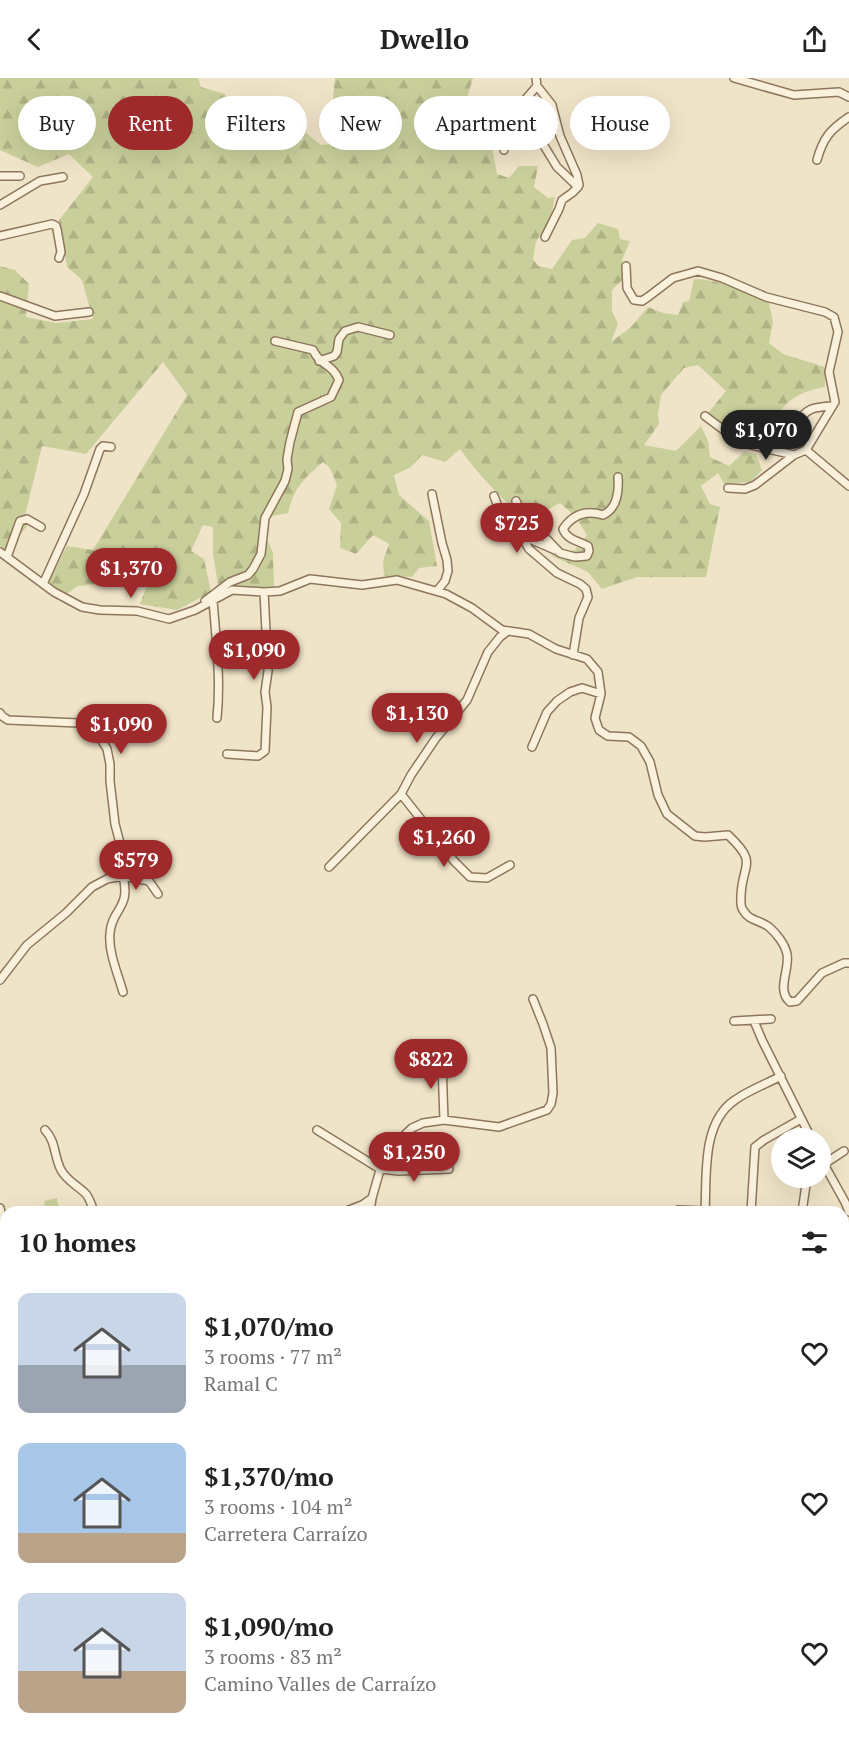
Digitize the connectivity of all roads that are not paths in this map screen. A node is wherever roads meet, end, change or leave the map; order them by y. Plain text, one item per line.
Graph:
1 (734, 78) edge
2 (745, 80) edge
3 (536, 82) edge
4 (526, 96) edge
5 (849, 97) edge
6 (849, 117) edge
7 (547, 150) edge
8 (817, 160) dead end
9 (0, 176) edge
10 (20, 176) dead end
11 (63, 177) dead end
12 (578, 187) junction
13 (0, 205) edge
14 (0, 236) edge
15 (545, 237) dead end
16 (59, 258) dead end
17 (626, 266) dead end
18 (0, 296) edge
19 (88, 312) dead end
20 (390, 335) dead end
21 (275, 341) dead end
22 (319, 361) junction
23 (832, 406) junction
24 (705, 416) dead end
25 (796, 425) dead end
26 (111, 447) dead end
27 (806, 450) junction
28 (794, 455) junction
29 (618, 477) dead end
30 (849, 486) edge
31 (728, 488) dead end
32 (432, 494) dead end
33 (494, 496) dead end
34 (516, 501) dead end
35 (41, 527) dead end
36 (526, 537) junction
37 (0, 552) edge
38 (560, 553) junction
39 (7, 557) junction
40 (43, 584) junction
41 (437, 591) junction
42 (264, 592) junction
43 (213, 600) junction
44 (182, 615) junction
45 (508, 631) junction
46 (573, 655) junction
47 (601, 694) junction
48 (0, 713) edge
49 (217, 718) dead end
50 (532, 747) dead end
51 (227, 754) dead end
52 (401, 794) junction
53 (510, 865) dead end
54 (329, 867) dead end
55 (123, 876) junction
56 (158, 894) dead end
57 (849, 963) edge
58 (0, 981) edge
59 (123, 992) dead end
60 (533, 999) dead end
61 (771, 1019) dead end
62 (734, 1021) dead end
63 (754, 1021) junction
64 (424, 1055) dead end
65 (781, 1076) junction
66 (801, 1119) junction
67 (444, 1120) junction
68 (806, 1128) edge
69 (45, 1130) dead end
70 (316, 1130) dead end
71 (844, 1151) dead end
72 (831, 1158) edge
73 (380, 1169) junction
74 (449, 1169) dead end
75 (831, 1178) edge
76 (806, 1188) edge
77 (372, 1198) junction
78 (92, 1206) edge
79 (359, 1206) edge
80 (371, 1206) edge
81 (705, 1206) edge
82 (751, 1206) edge
83 (803, 1206) edge
84 (847, 1206) edge

1 - 2 street
2 - 5 street
3 - 4 street
3 - 12 street
6 - 8 street
7 - 12 street
9 - 10 street
11 - 13 street
12 - 15 street
14 - 16 street
17 - 23 street
18 - 19 street
20 - 22 street
21 - 22 street
22 - 44 street
23 - 25 street
23 - 27 street
24 - 28 street
26 - 40 street
27 - 28 street
27 - 30 street
28 - 31 street
29 - 38 street
32 - 41 street
33 - 36 street
34 - 38 street
35 - 39 street
36 - 38 street
36 - 46 street
37 - 39 street
39 - 40 street
40 - 44 street
41 - 42 street
41 - 45 street
42 - 43 street
42 - 51 street
43 - 44 street
43 - 49 street
45 - 46 street
45 - 52 street
46 - 47 street
47 - 50 street
47 - 57 street
48 - 55 street
52 - 53 street
52 - 54 street
55 - 56 street
55 - 58 street
55 - 59 street
60 - 67 street
61 - 63 street
62 - 63 street
63 - 65 street
64 - 67 street
65 - 66 street
65 - 81 street
66 - 68 street
66 - 82 street
67 - 73 street
69 - 78 street
70 - 73 street
71 - 72 street
73 - 74 street
73 - 77 street
75 - 84 street
76 - 83 street
77 - 79 street
77 - 80 street

